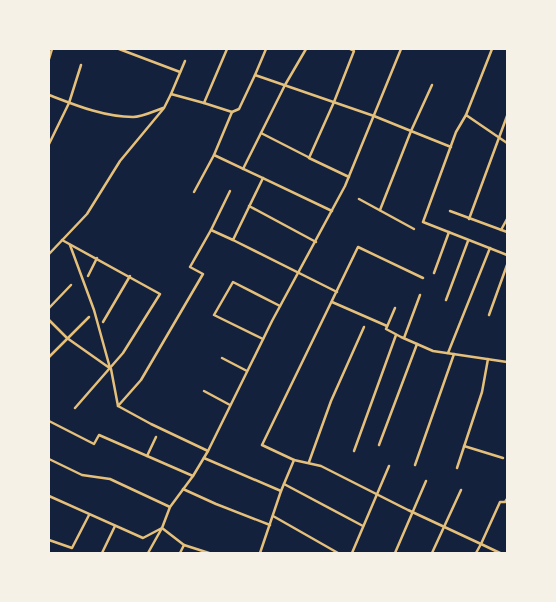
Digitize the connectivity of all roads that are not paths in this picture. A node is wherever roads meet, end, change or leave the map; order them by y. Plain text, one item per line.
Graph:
1 (52, 49) edge
2 (119, 49) edge
3 (226, 49) edge
4 (266, 49) edge
5 (306, 49) edge
6 (350, 49) edge
7 (401, 49) edge
8 (492, 49) edge
9 (354, 50) edge
10 (49, 59) edge
11 (185, 61) dead end
12 (81, 65) dead end
13 (180, 72) junction
14 (254, 75) junction
15 (285, 85) junction
16 (432, 85) dead end
17 (171, 94) junction
18 (49, 95) edge
19 (334, 102) junction
20 (69, 103) junction
21 (204, 103) junction
22 (164, 108) junction
23 (232, 112) junction
24 (466, 115) junction
25 (374, 116) junction
26 (507, 116) edge
27 (411, 131) junction
28 (261, 133) junction
29 (499, 137) junction
30 (507, 143) edge
31 (49, 144) edge
32 (451, 147) junction
33 (214, 155) junction
34 (309, 158) junction
35 (243, 169) junction
36 (349, 177) junction
37 (263, 178) junction
38 (230, 191) dead end
39 (194, 192) dead end
40 (359, 200) dead end
41 (249, 206) junction
42 (380, 210) junction
43 (332, 211) junction
44 (450, 211) dead end
45 (469, 219) junction
46 (507, 219) edge
47 (414, 229) dead end
48 (211, 230) junction
49 (501, 230) junction
50 (449, 232) junction
51 (507, 232) edge
52 (62, 240) junction
53 (233, 240) junction
54 (468, 240) junction
55 (316, 242) junction
56 (70, 244) junction
57 (490, 248) junction
58 (49, 254) edge
59 (507, 255) edge
60 (98, 258) junction
61 (507, 266) edge
62 (434, 273) dead end
63 (298, 274) junction
64 (88, 276) dead end
65 (130, 276) junction
66 (423, 278) dead end
67 (71, 285) dead end
68 (337, 292) junction
69 (420, 295) dead end
70 (446, 300) dead end
71 (332, 302) junction
72 (280, 306) junction
73 (49, 308) edge
74 (396, 308) dead end
75 (489, 315) dead end
76 (89, 317) dead end
77 (49, 320) edge
78 (103, 322) dead end
79 (387, 326) junction
80 (364, 327) dead end
81 (396, 335) junction
82 (67, 338) junction
83 (404, 338) junction
84 (263, 339) junction
85 (417, 344) junction
86 (448, 353) junction
87 (454, 354) junction
88 (49, 357) edge
89 (222, 358) dead end
90 (488, 359) junction
91 (507, 362) edge
92 (111, 369) junction
93 (247, 371) junction
94 (204, 391) dead end
95 (230, 405) junction
96 (118, 406) junction
97 (75, 408) dead end
98 (49, 421) edge
99 (156, 437) dead end
100 (379, 446) dead end
101 (464, 446) junction
102 (208, 451) junction
103 (354, 451) dead end
104 (147, 456) junction
105 (49, 458) edge
106 (204, 458) junction
107 (503, 458) dead end
108 (294, 460) junction
109 (309, 462) junction
110 (414, 465) dead end
111 (389, 466) dead end
112 (456, 468) dead end
113 (193, 476) junction
114 (426, 481) dead end
115 (284, 484) junction
116 (183, 489) junction
117 (461, 490) dead end
118 (281, 491) junction
119 (376, 494) junction
120 (49, 496) edge
121 (507, 499) edge
122 (170, 507) junction
123 (413, 513) junction
124 (89, 515) junction
125 (273, 516) junction
126 (270, 525) junction
127 (115, 526) junction
128 (363, 526) junction
129 (444, 527) junction
130 (162, 528) junction
131 (49, 540) edge
132 (481, 544) junction
133 (184, 545) junction
134 (72, 548) junction
135 (70, 553) edge
136 (102, 553) edge
137 (148, 553) edge
138 (180, 553) edge
139 (209, 553) edge
140 (260, 553) edge
141 (338, 553) edge
142 (352, 553) edge
143 (396, 553) edge
144 (432, 553) edge
145 (476, 553) edge
146 (500, 553) edge

1 - 10 street
2 - 13 street
3 - 21 street
4 - 14 street
5 - 15 street
6 - 9 street
7 - 25 street
8 - 24 street
9 - 19 street
11 - 13 street
12 - 20 street
13 - 17 street
14 - 15 street
14 - 23 street
15 - 19 street
15 - 28 street
16 - 27 street
17 - 21 street
17 - 22 street
18 - 20 street
19 - 25 street
19 - 34 street
20 - 22 street
20 - 31 street
21 - 23 street
22 - 52 street
23 - 33 street
24 - 29 street
24 - 32 street
25 - 27 street
25 - 36 street
26 - 29 street
27 - 32 street
27 - 42 street
28 - 34 street
28 - 35 street
29 - 30 street
29 - 45 street
32 - 50 street
33 - 35 street
33 - 39 street
34 - 36 street
35 - 37 street
36 - 43 street
37 - 41 street
37 - 43 street
38 - 48 street
40 - 42 street
41 - 53 street
41 - 55 street
42 - 47 street
43 - 55 street
44 - 45 street
45 - 49 street
46 - 49 street
48 - 53 street
48 - 96 street
49 - 51 street
50 - 54 street
50 - 62 street
52 - 56 street
52 - 58 street
53 - 63 street
54 - 57 street
54 - 70 street
55 - 63 street
56 - 60 street
56 - 92 street
57 - 59 street
57 - 86 street
60 - 64 street
60 - 65 street
61 - 75 street
63 - 68 street
63 - 72 street
65 - 78 street
65 - 92 street
66 - 68 street
67 - 73 street
68 - 71 street
69 - 83 street
71 - 79 street
71 - 108 street
72 - 84 street
72 - 84 street
74 - 79 street
76 - 82 street
77 - 82 street
79 - 81 street
80 - 109 street
81 - 83 street
81 - 103 street
82 - 88 street
82 - 92 street
83 - 85 street
84 - 93 street
85 - 86 street
85 - 100 street
86 - 87 street
87 - 90 street
87 - 110 street
89 - 93 street
90 - 91 street
90 - 101 street
92 - 96 street
92 - 97 street
93 - 95 street
94 - 95 street
95 - 102 street
96 - 102 street
98 - 104 street
99 - 104 street
101 - 107 street
101 - 112 street
102 - 106 street
104 - 113 street
105 - 122 street
106 - 113 street
106 - 118 street
108 - 109 street
108 - 115 street
109 - 119 street
111 - 119 street
113 - 116 street
114 - 123 street
115 - 118 street
115 - 128 street
116 - 122 street
116 - 126 street
117 - 129 street
118 - 125 street
119 - 123 street
119 - 128 street
120 - 124 street
121 - 132 street
122 - 130 street
123 - 129 street
123 - 143 street
124 - 127 street
124 - 134 street
125 - 126 street
125 - 141 street
126 - 140 street
127 - 130 street
127 - 136 street
128 - 142 street
129 - 132 street
129 - 144 street
130 - 133 street
130 - 137 street
131 - 134 street
132 - 145 street
132 - 146 street
133 - 138 street
133 - 139 street
134 - 135 street

